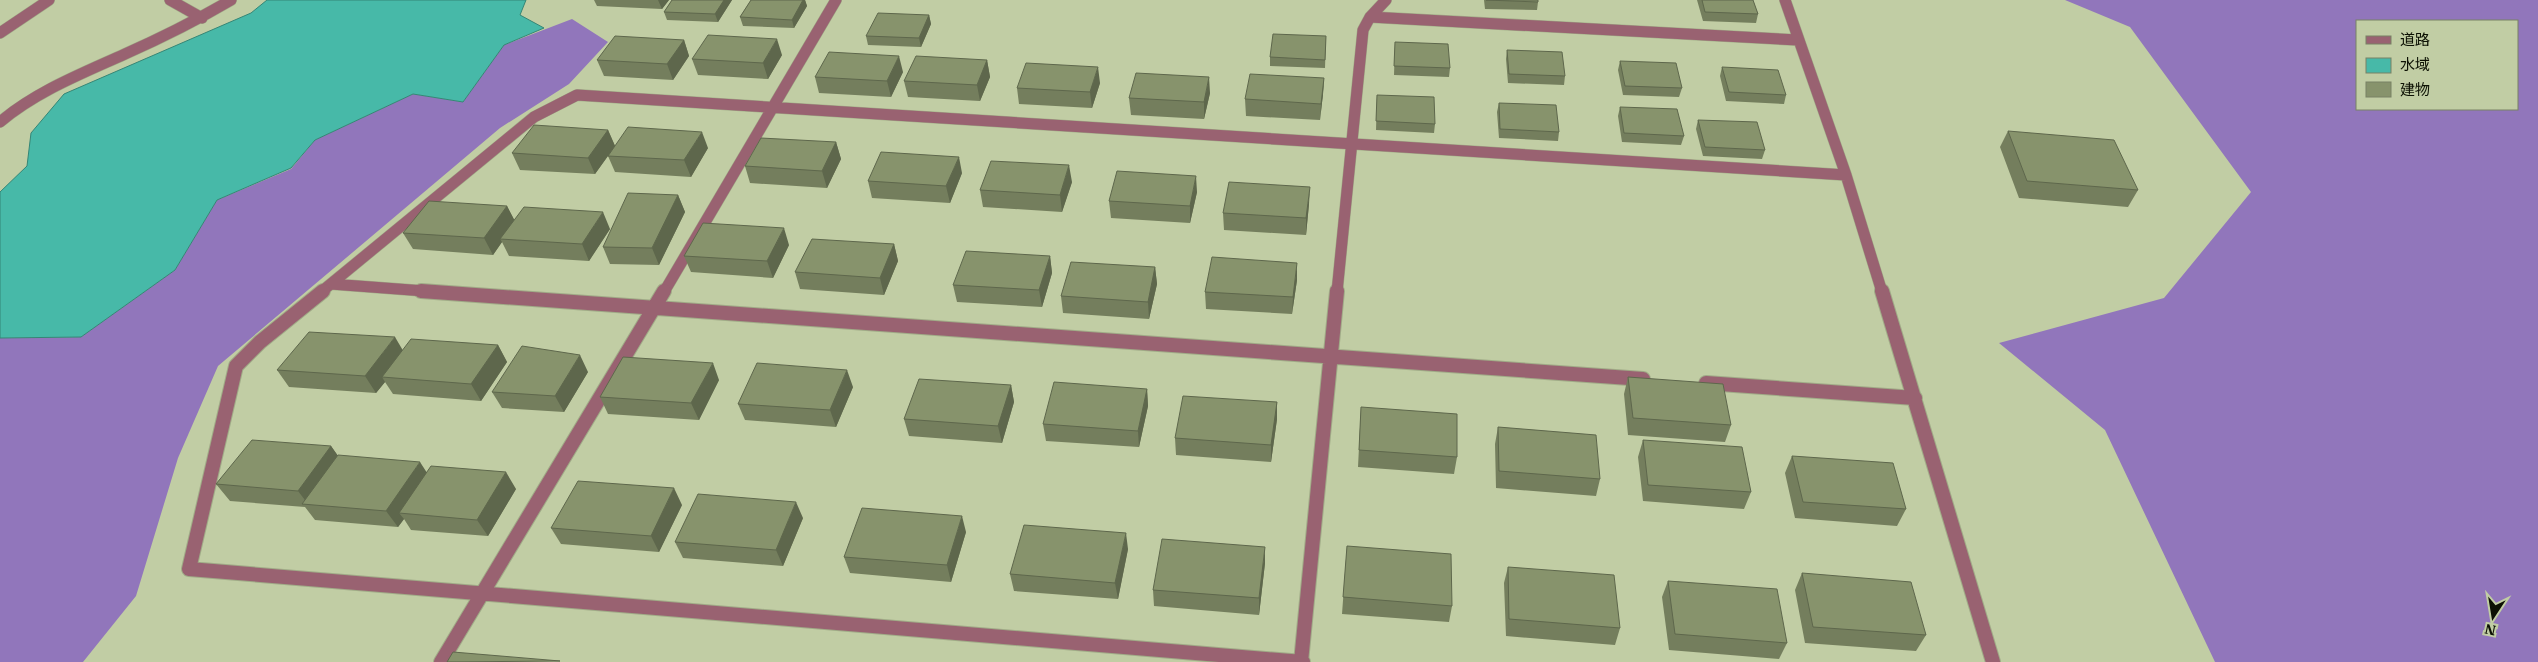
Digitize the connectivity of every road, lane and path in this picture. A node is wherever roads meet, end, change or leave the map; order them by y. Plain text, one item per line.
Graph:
1 (49, 0) edge
2 (170, 0) edge
3 (231, 0) edge
4 (836, 0) edge
5 (1386, 0) edge
6 (1785, 0) edge
7 (1370, 17) junction
8 (202, 18) junction
9 (0, 33) edge
10 (1798, 40) junction
11 (774, 108) junction
12 (0, 122) edge
13 (1352, 143) junction
14 (1846, 176) junction
15 (331, 284) junction
16 (653, 307) junction
17 (1331, 356) junction
18 (1658, 380) edge
19 (1697, 382) edge
20 (1915, 398) junction
21 (480, 594) junction
22 (441, 662) edge
23 (1302, 662) edge
24 (1993, 662) edge

1 - 9 street
2 - 8 street
3 - 8 street
4 - 11 street
5 - 7 street
6 - 10 street
7 - 10 street
7 - 13 street
8 - 12 street
10 - 14 street
11 - 13 street
11 - 15 street
11 - 16 street
13 - 14 street
13 - 17 street
14 - 20 street
15 - 16 street
15 - 21 street
16 - 17 street
16 - 21 street
17 - 18 street
17 - 23 street
19 - 20 street
20 - 24 street
21 - 22 street
21 - 23 street

